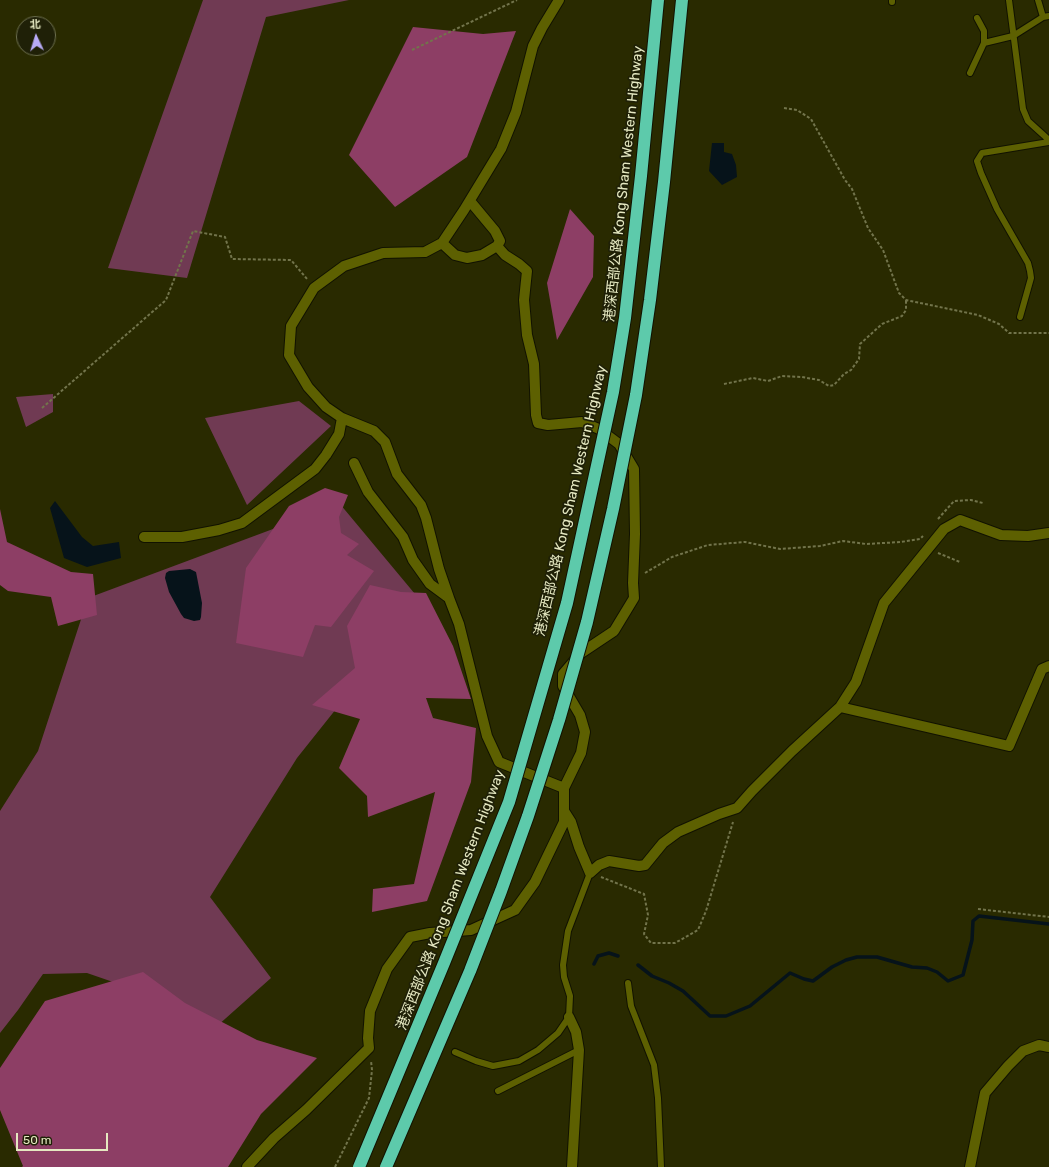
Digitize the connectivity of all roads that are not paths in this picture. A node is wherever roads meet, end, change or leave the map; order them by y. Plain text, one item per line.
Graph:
1 (559, 0) edge
2 (658, 0) edge
3 (682, 0) edge
4 (1009, 0) edge
5 (1038, 0) edge
6 (1046, 16) edge
7 (977, 18) dead end
8 (1013, 36) junction
9 (984, 43) junction
10 (970, 72) dead end
11 (1049, 141) edge
12 (470, 201) junction
13 (442, 243) junction
14 (497, 246) junction
15 (1020, 317) dead end
16 (342, 418) junction
17 (354, 463) dead end
18 (1049, 533) edge
19 (144, 537) dead end
20 (449, 598) junction
21 (1049, 666) edge
22 (840, 707) junction
23 (564, 788) junction
24 (564, 811) junction
25 (590, 873) junction
26 (628, 983) dead end
27 (569, 1017) junction
28 (1049, 1047) edge
29 (578, 1050) junction
30 (454, 1052) dead end
31 (498, 1091) dead end
32 (247, 1167) edge
33 (359, 1167) edge
34 (386, 1167) edge
35 (572, 1167) edge
36 (661, 1167) edge
37 (970, 1167) edge

1 - 12 street
2 - 33 highway, 港深西部公路 Kong Sham Western Highway, bridge
3 - 34 highway, bridge
4 - 8 lane
5 - 6 lane
6 - 8 lane
7 - 9 lane
8 - 9 lane
8 - 11 lane
9 - 10 lane
11 - 15 lane
12 - 13 street
12 - 14 street
13 - 14 street
13 - 16 street
14 - 23 street
16 - 19 street
16 - 20 street
17 - 20 street
18 - 22 street
20 - 23 street
21 - 22 street
22 - 25 street
23 - 24 street
24 - 25 street
24 - 32 street
25 - 27 lane
26 - 36 lane
27 - 29 street
27 - 30 lane
28 - 37 street
29 - 31 lane
29 - 35 street

